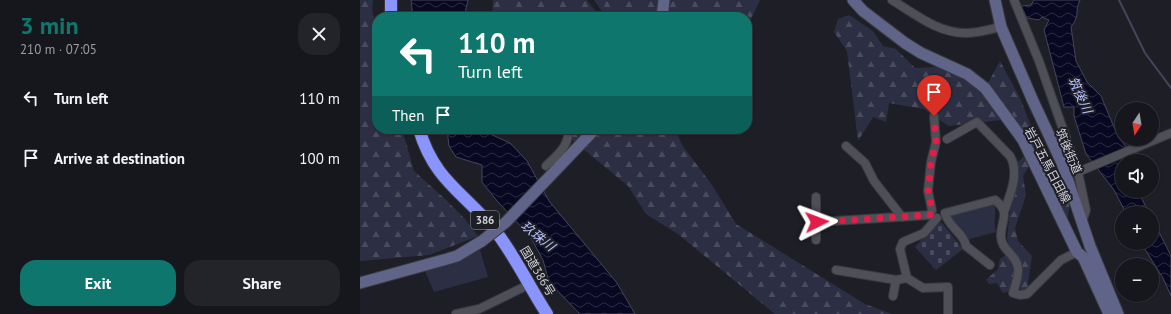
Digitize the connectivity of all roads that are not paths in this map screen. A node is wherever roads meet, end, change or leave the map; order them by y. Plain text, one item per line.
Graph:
1 (391, 0) edge
2 (664, 0) edge
3 (853, 0) edge
4 (892, 0) edge
5 (995, 0) edge
6 (1014, 0) edge
7 (391, 12) edge
8 (663, 12) edge
9 (1001, 27) junction
10 (934, 116) dead end
11 (421, 134) edge
12 (568, 134) edge
13 (589, 134) edge
14 (1168, 134) edge
15 (947, 139) dead end
16 (846, 146) dead end
17 (550, 169) junction
18 (1078, 172) junction
19 (816, 197) dead end
20 (1004, 212) junction
21 (933, 216) junction
22 (902, 217) junction
23 (946, 218) junction
24 (817, 222) junction
25 (1082, 223) junction
26 (816, 240) dead end
27 (1077, 252) junction
28 (990, 265) dead end
29 (836, 270) dead end
30 (907, 278) junction
31 (896, 280) junction
32 (360, 283) edge
33 (528, 285) junction
34 (893, 296) dead end
35 (456, 314) edge
36 (547, 314) edge
37 (948, 314) edge
38 (1109, 314) edge
39 (1118, 314) edge

1 - 7 highway
2 - 8 street
3 - 27 street, 岩戸五馬日田線
4 - 9 street
5 - 9 street, 筑後街道
6 - 18 street
9 - 25 street, 筑後街道
10 - 21 street
11 - 33 highway, 国道386号 / 386
12 - 17 street
13 - 17 street
14 - 18 street
15 - 20 street
16 - 22 street
17 - 32 street, bridge
18 - 25 street
19 - 24 street
20 - 23 street
20 - 27 street
21 - 22 street
21 - 23 street
21 - 30 street
22 - 24 street
23 - 28 street
24 - 26 street
25 - 39 street, 筑後街道
27 - 38 street, 岩戸五馬日田線
29 - 31 street
30 - 31 street
30 - 37 street
31 - 34 street
33 - 35 street
33 - 36 highway, 国道386号 / 386

